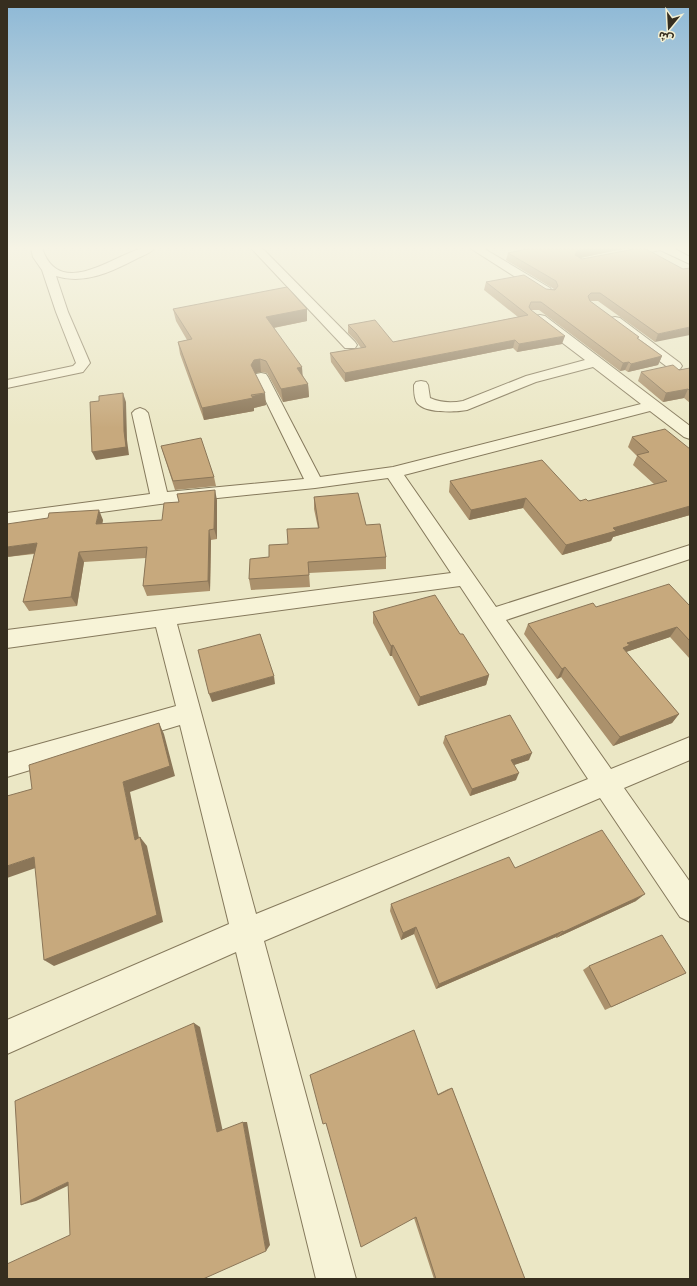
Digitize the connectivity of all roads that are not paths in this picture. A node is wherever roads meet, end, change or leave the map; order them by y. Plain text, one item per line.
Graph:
1 (61, 308) edge
2 (314, 308) edge
3 (534, 314) edge
4 (606, 314) edge
5 (350, 345) dead end
6 (595, 362) junction
7 (690, 363) edge
8 (675, 366) junction
9 (661, 369) edge
10 (633, 376) edge
11 (261, 377) edge
12 (619, 380) junction
13 (7, 384) edge
14 (421, 386) dead end
15 (654, 405) junction
16 (140, 413) dead end
17 (690, 434) edge
18 (393, 472) junction
19 (315, 483) junction
20 (160, 498) junction
21 (7, 518) edge
22 (690, 552) edge
23 (466, 578) junction
24 (492, 616) junction
25 (165, 619) junction
26 (7, 639) edge
27 (189, 712) junction
28 (690, 748) edge
29 (7, 765) edge
30 (606, 783) junction
31 (690, 907) edge
32 (247, 932) junction
33 (7, 1037) edge
34 (336, 1279) edge

1 - 13 street
2 - 5 street
3 - 6 street
4 - 8 street
6 - 12 street
6 - 14 street
7 - 8 street
8 - 9 street
10 - 12 street
11 - 19 street
12 - 15 street
15 - 17 street
15 - 18 street
16 - 20 street
18 - 19 street
18 - 23 street
19 - 20 street
20 - 21 street
22 - 24 street
23 - 24 street
23 - 25 street
24 - 30 street
25 - 26 street
25 - 27 street
27 - 29 street
27 - 32 street
28 - 30 street
30 - 31 street
30 - 32 street
32 - 33 street
32 - 34 street

